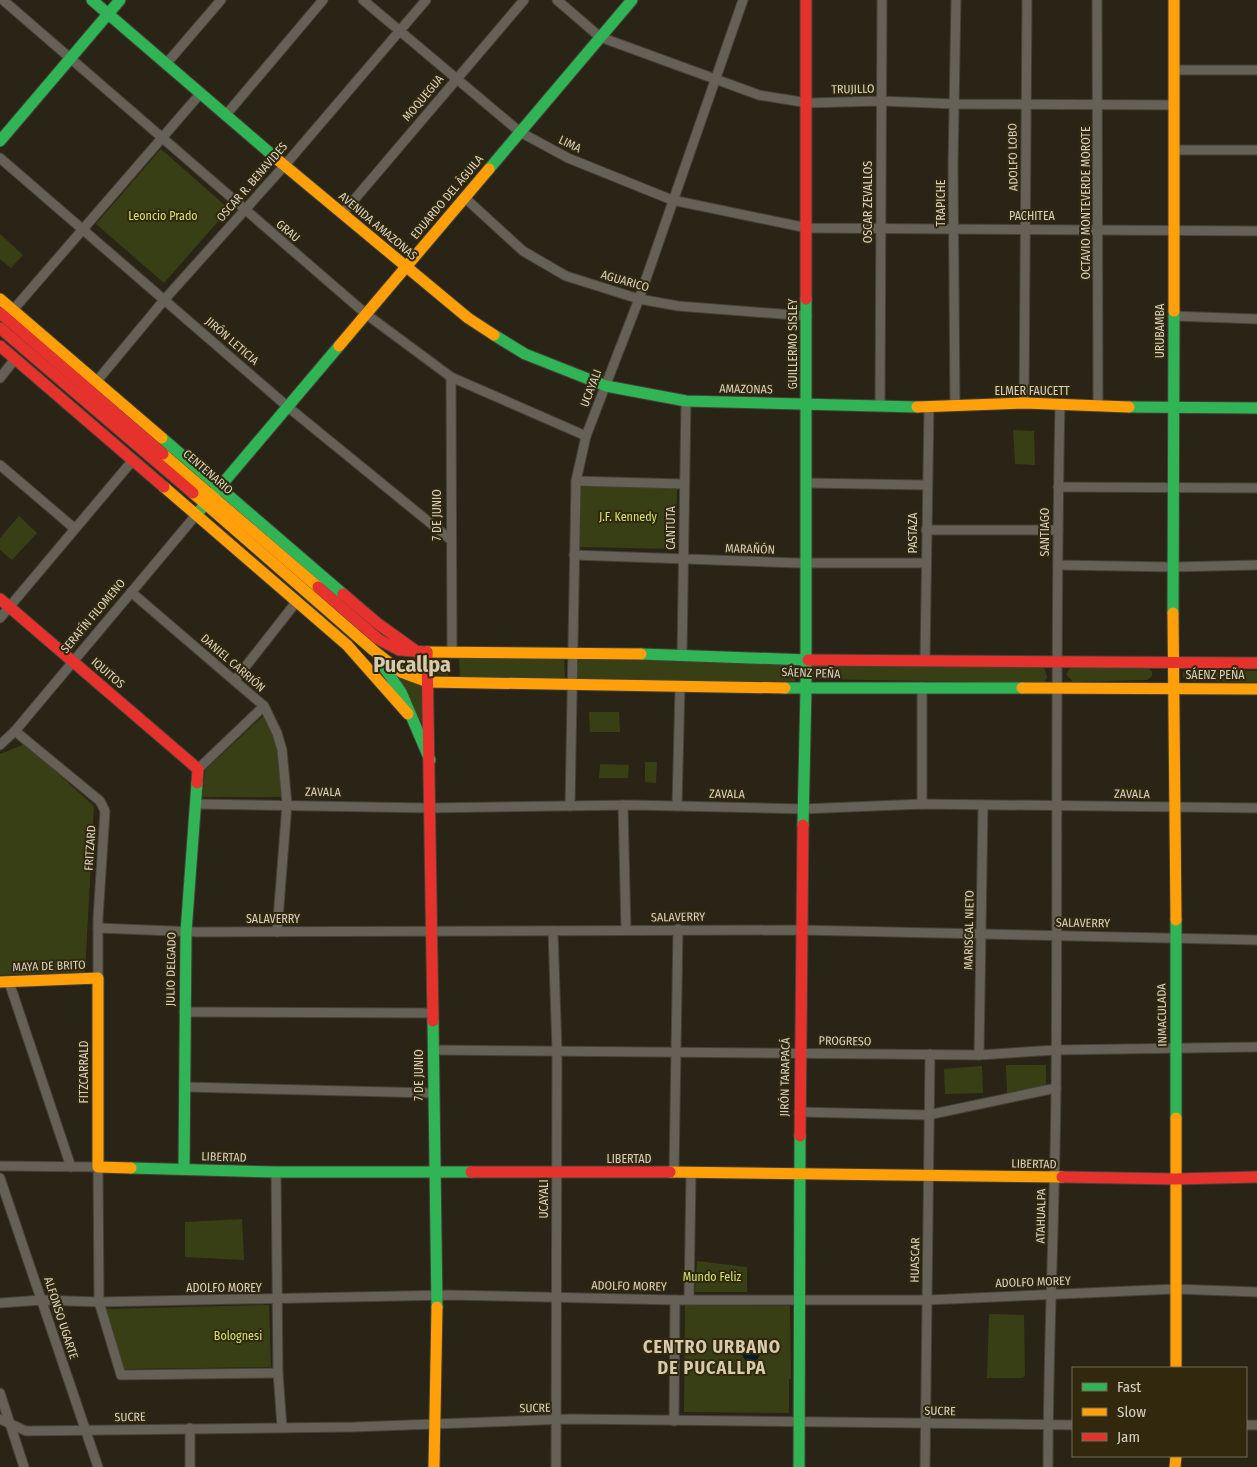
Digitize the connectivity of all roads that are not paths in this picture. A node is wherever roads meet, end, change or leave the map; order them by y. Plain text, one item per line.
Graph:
1 (3, 0) edge
2 (92, 0) edge
3 (120, 0) edge
4 (221, 0) edge
5 (323, 0) edge
6 (363, 0) edge
7 (426, 0) edge
8 (524, 0) edge
9 (557, 0) edge
10 (632, 0) edge
11 (743, 0) edge
12 (806, 0) edge
13 (882, 0) edge
14 (956, 0) edge
15 (1027, 0) edge
16 (1097, 0) edge
17 (1174, 0) edge
18 (108, 14) junction
19 (400, 31) junction
20 (600, 38) junction
21 (69, 58) junction
22 (166, 64) junction
23 (1174, 70) junction
24 (1257, 70) edge
25 (456, 78) junction
26 (715, 81) junction
27 (200, 94) junction
28 (882, 101) junction
29 (808, 102) junction
30 (1024, 103) junction
31 (954, 104) junction
32 (1097, 104) junction
33 (1174, 105) junction
34 (225, 116) junction
35 (520, 132) junction
36 (161, 137) junction
37 (0, 141) edge
38 (1174, 150) junction
39 (1257, 150) edge
40 (0, 158) edge
41 (284, 165) junction
42 (464, 197) junction
43 (672, 200) junction
44 (244, 210) junction
45 (342, 214) junction
46 (807, 228) junction
47 (880, 228) junction
48 (82, 229) junction
49 (954, 229) junction
50 (1026, 229) junction
51 (1099, 230) junction
52 (1174, 230) junction
53 (1257, 231) edge
54 (406, 268) junction
55 (164, 298) junction
56 (0, 299) edge
57 (639, 300) junction
58 (13, 310) junction
59 (0, 313) edge
60 (366, 314) junction
61 (807, 316) junction
62 (1173, 316) junction
63 (1257, 319) edge
64 (0, 328) edge
65 (0, 346) edge
66 (15, 359) junction
67 (451, 377) junction
68 (0, 378) edge
69 (96, 382) junction
70 (606, 386) junction
71 (686, 401) junction
72 (1024, 403) junction
73 (806, 404) junction
74 (1060, 404) junction
75 (880, 405) junction
76 (955, 406) junction
77 (1098, 406) junction
78 (288, 407) junction
79 (929, 407) junction
80 (1173, 408) junction
81 (1257, 408) edge
82 (586, 436) junction
83 (133, 460) junction
84 (0, 466) edge
85 (576, 481) junction
86 (806, 483) junction
87 (683, 484) junction
88 (926, 485) junction
89 (1058, 487) junction
90 (1257, 488) edge
91 (1173, 489) junction
92 (213, 495) junction
93 (196, 515) junction
94 (74, 528) junction
95 (926, 530) junction
96 (1058, 530) junction
97 (450, 540) junction
98 (574, 555) junction
99 (683, 559) junction
100 (926, 563) junction
101 (805, 564) junction
102 (1058, 564) junction
103 (1257, 565) edge
104 (1173, 567) junction
105 (131, 592) junction
106 (0, 599) edge
107 (296, 601) junction
108 (9, 607) junction
109 (0, 618) edge
110 (373, 650) junction
111 (398, 650) joint
112 (421, 652) junction
113 (452, 652) junction
114 (573, 654) junction
115 (682, 654) junction
116 (808, 660) junction
117 (925, 660) junction
118 (1056, 660) junction
119 (73, 661) junction
120 (1173, 661) junction
121 (1257, 663) edge
122 (235, 680) junction
123 (428, 682) junction
124 (571, 685) junction
125 (680, 686) junction
126 (922, 687) junction
127 (1057, 687) junction
128 (806, 688) junction
129 (1173, 688) junction
130 (1257, 689) edge
131 (264, 706) junction
132 (412, 719) junction
133 (15, 731) junction
134 (0, 745) edge
135 (430, 760) junction
136 (198, 769) junction
137 (197, 804) junction
138 (287, 804) junction
139 (922, 804) junction
140 (623, 805) junction
141 (983, 805) junction
142 (1058, 805) junction
143 (570, 806) junction
144 (677, 806) junction
145 (429, 808) junction
146 (1176, 808) junction
147 (1257, 808) edge
148 (802, 809) junction
149 (98, 928) junction
150 (678, 929) junction
151 (432, 930) junction
152 (626, 930) junction
153 (800, 930) junction
154 (553, 931) junction
155 (186, 932) junction
156 (277, 932) junction
157 (982, 933) junction
158 (1055, 935) junction
159 (1175, 937) junction
160 (1257, 940) edge
161 (98, 978) junction
162 (4, 982) edge
163 (184, 1012) junction
164 (433, 1013) junction
165 (1177, 1047) junction
166 (1257, 1047) edge
167 (433, 1050) junction
168 (557, 1050) junction
169 (1056, 1050) junction
170 (678, 1052) junction
171 (800, 1053) junction
172 (930, 1054) junction
173 (979, 1055) junction
174 (184, 1087) junction
175 (1056, 1088) junction
176 (433, 1093) junction
177 (799, 1112) junction
178 (928, 1115) junction
179 (0, 1166) edge
180 (71, 1167) junction
181 (98, 1167) junction
182 (184, 1169) junction
183 (276, 1172) junction
184 (434, 1172) junction
185 (557, 1172) junction
186 (674, 1172) junction
187 (691, 1173) junction
188 (798, 1174) junction
189 (929, 1176) junction
190 (1257, 1176) edge
191 (0, 1178) edge
192 (1054, 1178) junction
193 (1175, 1179) junction
194 (1175, 1289) junction
195 (1257, 1292) edge
196 (1052, 1294) junction
197 (437, 1295) junction
198 (556, 1298) junction
199 (689, 1299) junction
200 (42, 1300) junction
201 (277, 1300) junction
202 (675, 1300) junction
203 (798, 1300) junction
204 (928, 1300) junction
205 (99, 1302) junction
206 (0, 1303) edge
207 (1176, 1367) edge
208 (278, 1373) junction
209 (0, 1393) edge
210 (0, 1419) edge
211 (554, 1420) junction
212 (674, 1421) junction
213 (799, 1421) junction
214 (10, 1423) junction
215 (926, 1423) junction
216 (1048, 1424) junction
217 (435, 1425) junction
218 (1072, 1425) edge
219 (282, 1427) junction
220 (190, 1428) junction
221 (84, 1430) junction
222 (24, 1467) edge
223 (98, 1467) edge
224 (190, 1467) edge
225 (434, 1467) edge
226 (556, 1467) edge
227 (798, 1467) edge
228 (925, 1467) edge
229 (1048, 1467) edge

1 - 21 street, GRAU
2 - 18 main road, AVENIDA AMAZONAS
3 - 18 main road
4 - 22 street
5 - 34 street
6 - 19 street, LIMA
7 - 19 street, OSCAR R. BENAVIDES
8 - 25 street, MOQUEGUA
9 - 20 street, TRUJILLO
10 - 20 main road, EDUARDO DEL ÁGUILA
11 - 26 street, UCAYALI
12 - 29 main road, GUILLERMO SISLEY
13 - 28 street, OSCAR ZEVALLOS
14 - 31 street, TRAPICHE
15 - 30 street, ADOLFO LOBO
16 - 32 street, OCTAVIO MONTEVERDE MOROTE
17 - 23 main road, URUBAMBA
18 - 21 main road
18 - 22 main road, AVENIDA AMAZONAS
19 - 25 street, LIMA
19 - 41 street, OSCAR R. BENAVIDES
20 - 26 street, TRUJILLO
20 - 35 main road, EDUARDO DEL ÁGUILA
21 - 36 street, GRAU
21 - 37 main road
22 - 27 main road, AVENIDA AMAZONAS
23 - 24 street
23 - 33 main road, URUBAMBA
25 - 35 street, LIMA
25 - 45 street, MOQUEGUA
26 - 29 street, TRUJILLO
26 - 43 street, UCAYALI
27 - 34 main road, AVENIDA AMAZONAS
27 - 36 street
28 - 29 street, TRUJILLO
28 - 31 street, TRUJILLO
28 - 47 street, OSCAR ZEVALLOS
29 - 46 main road, GUILLERMO SISLEY
30 - 31 street, TRUJILLO
30 - 32 street, TRUJILLO
30 - 50 street, ADOLFO LOBO
31 - 49 street, TRAPICHE
32 - 33 street, TRUJILLO
32 - 51 street, OCTAVIO MONTEVERDE MOROTE
33 - 38 main road, URUBAMBA
34 - 41 main road, AVENIDA AMAZONAS
35 - 42 main road, EDUARDO DEL ÁGUILA
35 - 43 street, LIMA
36 - 44 street, GRAU
36 - 48 street
38 - 39 street
38 - 52 main road, URUBAMBA
40 - 48 street, JIRÓN LETICIA
41 - 44 street, OSCAR R. BENAVIDES
41 - 45 main road, AVENIDA AMAZONAS
42 - 54 main road, EDUARDO DEL ÁGUILA
42 - 57 street, AGUARICO
43 - 46 street, LIMA
43 - 57 street, UCAYALI
44 - 55 street, OSCAR R. BENAVIDES
44 - 60 street, GRAU
45 - 54 main road, AVENIDA AMAZONAS
46 - 47 street, PACHITEA
46 - 61 main road, GUILLERMO SISLEY
47 - 49 street, PACHITEA
47 - 75 street, OSCAR ZEVALLOS
48 - 55 street, JIRÓN LETICIA
48 - 58 street
49 - 50 street, PACHITEA
49 - 76 street, TRAPICHE
50 - 51 street, PACHITEA
50 - 72 street, ADOLFO LOBO
51 - 52 street, PACHITEA
51 - 77 street, OCTAVIO MONTEVERDE MOROTE
52 - 53 street, PACHITEA
52 - 62 main road, URUBAMBA
54 - 60 main road, EDUARDO DEL ÁGUILA
54 - 70 main road, AVENIDA AMAZONAS
55 - 69 street, OSCAR R. BENAVIDES
55 - 78 street, JIRÓN LETICIA
56 - 58 main road
57 - 61 street, AGUARICO
57 - 70 street, UCAYALI
58 - 69 main road
59 - 92 main road, CENTENARIO
60 - 67 street, GRAU
60 - 78 main road, EDUARDO DEL ÁGUILA
61 - 73 main road, GUILLERMO SISLEY
62 - 63 street
62 - 80 main road, URUBAMBA
64 - 92 main road, CENTENARIO
65 - 66 main road
66 - 68 street
66 - 83 main road
67 - 82 street, GRAU
67 - 97 street, 7 DE JUNIO
69 - 92 main road
70 - 71 main road, AVENIDA AMAZONAS
70 - 82 street, UCAYALI
71 - 73 main road, AMAZONAS
71 - 87 street, CANTUTA
72 - 74 main road, ELMER FAUCETT
72 - 76 main road, ELMER FAUCETT
73 - 75 main road, ELMER FAUCETT
73 - 86 main road, GUILLERMO SISLEY
74 - 77 main road, ELMER FAUCETT
74 - 89 street, SANTIAGO
75 - 79 main road, ELMER FAUCETT
76 - 79 main road, ELMER FAUCETT
77 - 80 main road, ELMER FAUCETT
78 - 92 main road, EDUARDO DEL ÁGUILA
78 - 97 street, JIRÓN LETICIA
79 - 88 street, PASTAZA
80 - 81 main road, ELMER FAUCETT
80 - 91 main road, URUBAMBA
82 - 85 street, UCAYALI
83 - 93 main road
83 - 94 street
84 - 94 street
85 - 87 street
85 - 98 street, UCAYALI
86 - 88 street
86 - 101 main road, GUILLERMO SISLEY
87 - 99 street, CANTUTA
88 - 95 street, PASTAZA
89 - 91 street
89 - 96 street, SANTIAGO
90 - 91 street
91 - 104 main road, URUBAMBA
92 - 93 main road, SERAFÍN FILOMENO
92 - 110 main road, CENTENARIO
92 - 111 main road, CENTENARIO
92 - 112 main road
93 - 105 street, SERAFÍN FILOMENO
93 - 107 main road
94 - 108 street
95 - 96 street
95 - 100 street, PASTAZA
96 - 102 street, SANTIAGO
97 - 113 street, 7 DE JUNIO
98 - 99 street, MARAÑÓN
98 - 114 street, UCAYALI
99 - 101 street, MARAÑÓN
99 - 115 street, CANTUTA
100 - 101 street, MARAÑÓN
100 - 117 street, PASTAZA
101 - 116 main road, GUILLERMO SISLEY
102 - 104 street
102 - 118 street, SANTIAGO
103 - 104 street
104 - 120 main road, URUBAMBA
105 - 119 street, SERAFÍN FILOMENO
105 - 122 street, DANIEL CARRIÓN
106 - 108 main road, IQUITOS
107 - 122 street
107 - 132 main road
108 - 109 street
108 - 119 main road, IQUITOS
110 - 123 main road, SÁENZ PEÑA
110 - 132 main road
111 - 112 main road, SÁENZ PEÑA
112 - 113 main road, SÁENZ PEÑA
112 - 123 main road, 7 DE JUNIO
113 - 114 main road, SÁENZ PEÑA
114 - 115 main road, SÁENZ PEÑA
114 - 124 street, UCAYALI
115 - 116 main road, SÁENZ PEÑA
116 - 117 main road, SÁENZ PEÑA
116 - 128 main road, GUILLERMO SISLEY
117 - 118 main road, SÁENZ PEÑA
118 - 120 main road, SÁENZ PEÑA
118 - 127 street, SANTIAGO
119 - 133 street, SERAFÍN FILOMENO
119 - 136 main road, IQUITOS
120 - 121 main road, SÁENZ PEÑA
120 - 129 main road, INMACULADA
122 - 131 street, DANIEL CARRIÓN
123 - 124 main road, SÁENZ PEÑA
123 - 135 main road, 7 DE JUNIO
124 - 125 main road, SÁENZ PEÑA
124 - 143 street, UCAYALI
125 - 128 main road, SÁENZ PEÑA
125 - 144 street
126 - 127 main road, SÁENZ PEÑA
126 - 128 main road, SÁENZ PEÑA
126 - 139 street
127 - 129 main road, SÁENZ PEÑA
127 - 142 street, SANTIAGO
128 - 148 main road, JIRÓN TARAPACÁ
129 - 130 main road, SÁENZ PEÑA
129 - 146 main road, INMACULADA
131 - 136 street
131 - 138 street, DANIEL CARRIÓN
132 - 135 main road
133 - 134 street, SERAFÍN FILOMENO
133 - 149 street, FRITZARD
135 - 145 main road, 7 DE JUNIO
136 - 137 main road, JULIO DELGADO
137 - 138 street, ZAVALA
137 - 155 main road, JULIO DELGADO
138 - 145 street, ZAVALA
138 - 156 street, DANIEL CARRIÓN
139 - 141 street, ZAVALA
139 - 148 street, ZAVALA
140 - 143 street, ZAVALA
140 - 144 street, ZAVALA
140 - 152 street
141 - 142 street, ZAVALA
141 - 157 street, MARISCAL NIETO
142 - 146 street, ZAVALA
142 - 158 street, ATAHUALPA
143 - 145 street, ZAVALA
144 - 148 street, ZAVALA
145 - 151 main road, 7 DE JUNIO
146 - 147 street, ZAVALA
146 - 159 main road, INMACULADA
148 - 153 main road, JIRÓN TARAPACÁ
149 - 155 street, SALAVERRY
149 - 161 street, FRITZARD
150 - 152 street, SALAVERRY
150 - 153 street, SALAVERRY
150 - 170 street
151 - 154 street, SALAVERRY
151 - 156 street, SALAVERRY
151 - 164 main road, 7 DE JUNIO
152 - 154 street, SALAVERRY
153 - 157 street, SALAVERRY
153 - 171 main road, JIRÓN TARAPACÁ
154 - 168 street, UCAYALI
155 - 156 street, SALAVERRY
155 - 163 main road, JULIO DELGADO
157 - 158 street, SALAVERRY
157 - 173 street, MARISCAL NIETO
158 - 159 street, SALAVERRY
158 - 169 street, ATAHUALPA
159 - 160 street, SALAVERRY
159 - 165 main road, INMACULADA
161 - 162 main road, MAYA DE BRITO
161 - 181 main road, FITZCARRALD
162 - 180 street
163 - 164 street
163 - 174 main road, JULIO DELGADO
164 - 167 main road, 7 DE JUNIO
165 - 166 street, PROGRESO
165 - 169 street, PROGRESO
165 - 193 main road, INMACULADA
167 - 168 street, PROGRESO
167 - 176 main road, 7 DE JUNIO
168 - 170 street, PROGRESO
168 - 185 street, UCAYALI
169 - 173 street, PROGRESO
169 - 175 street, ATAHUALPA
170 - 171 street, PROGRESO
170 - 186 street
171 - 172 street, PROGRESO
171 - 177 main road, JIRÓN TARAPACÁ
172 - 173 street, PROGRESO
172 - 178 street, HUASCAR
174 - 176 street
174 - 182 main road, JULIO DELGADO
175 - 178 street
175 - 192 street, ATAHUALPA
176 - 184 main road, 7 DE JUNIO
177 - 178 street
177 - 188 main road, JIRÓN TARAPACÁ
178 - 189 street, HUASCAR
179 - 180 street, LIBERTAD
180 - 181 street, LIBERTAD
181 - 182 main road, LIBERTAD
181 - 205 street
182 - 183 main road, LIBERTAD
183 - 184 main road, LIBERTAD
183 - 201 street
184 - 185 main road, LIBERTAD
184 - 197 main road, 7 DE JUNIO
185 - 186 main road, LIBERTAD
185 - 198 street, UCAYALI
186 - 187 main road, LIBERTAD
187 - 188 main road, LIBERTAD
187 - 199 street
188 - 189 main road, LIBERTAD
188 - 203 main road, JIRÓN TARAPACÁ
189 - 192 main road, LIBERTAD
189 - 204 street, HUASCAR
190 - 193 main road, LIBERTAD
191 - 200 street, ALFONSO UGARTE
192 - 193 main road, LIBERTAD
192 - 196 street, ATAHUALPA
193 - 194 main road, INMACULADA
194 - 195 street, ADOLFO MOREY
194 - 196 street, ADOLFO MOREY
194 - 207 main road, INMACULADA
196 - 204 street, ADOLFO MOREY
196 - 216 street, ATAHUALPA
197 - 198 street, ADOLFO MOREY
197 - 201 street, ADOLFO MOREY
197 - 217 main road, 7 DE JUNIO
198 - 202 street, ADOLFO MOREY
198 - 211 street, UCAYALI
199 - 202 street, ADOLFO MOREY
199 - 203 street, ADOLFO MOREY
200 - 205 street, ADOLFO MOREY
200 - 206 street, ADOLFO MOREY
200 - 221 street, ALFONSO UGARTE
201 - 205 street, ADOLFO MOREY
201 - 208 street
202 - 212 street
203 - 204 street, ADOLFO MOREY
203 - 213 main road, JIRÓN TARAPACÁ
204 - 215 street, HUASCAR
205 - 208 street
208 - 219 street
209 - 214 street
210 - 214 street, SUCRE
211 - 212 street, SUCRE
211 - 217 street, SUCRE
211 - 226 street, UCAYALI
212 - 213 street, SUCRE
213 - 215 street, SUCRE
213 - 227 main road, JIRÓN TARAPACÁ
214 - 221 street, SUCRE
214 - 222 street
215 - 216 street, SUCRE
215 - 228 street, HUASCAR
216 - 218 street, SUCRE
216 - 229 street, ATAHUALPA
217 - 219 street, SUCRE
217 - 225 main road, 7 DE JUNIO
219 - 220 street, SUCRE
220 - 221 street, SUCRE
220 - 224 street
221 - 223 street, ALFONSO UGARTE

